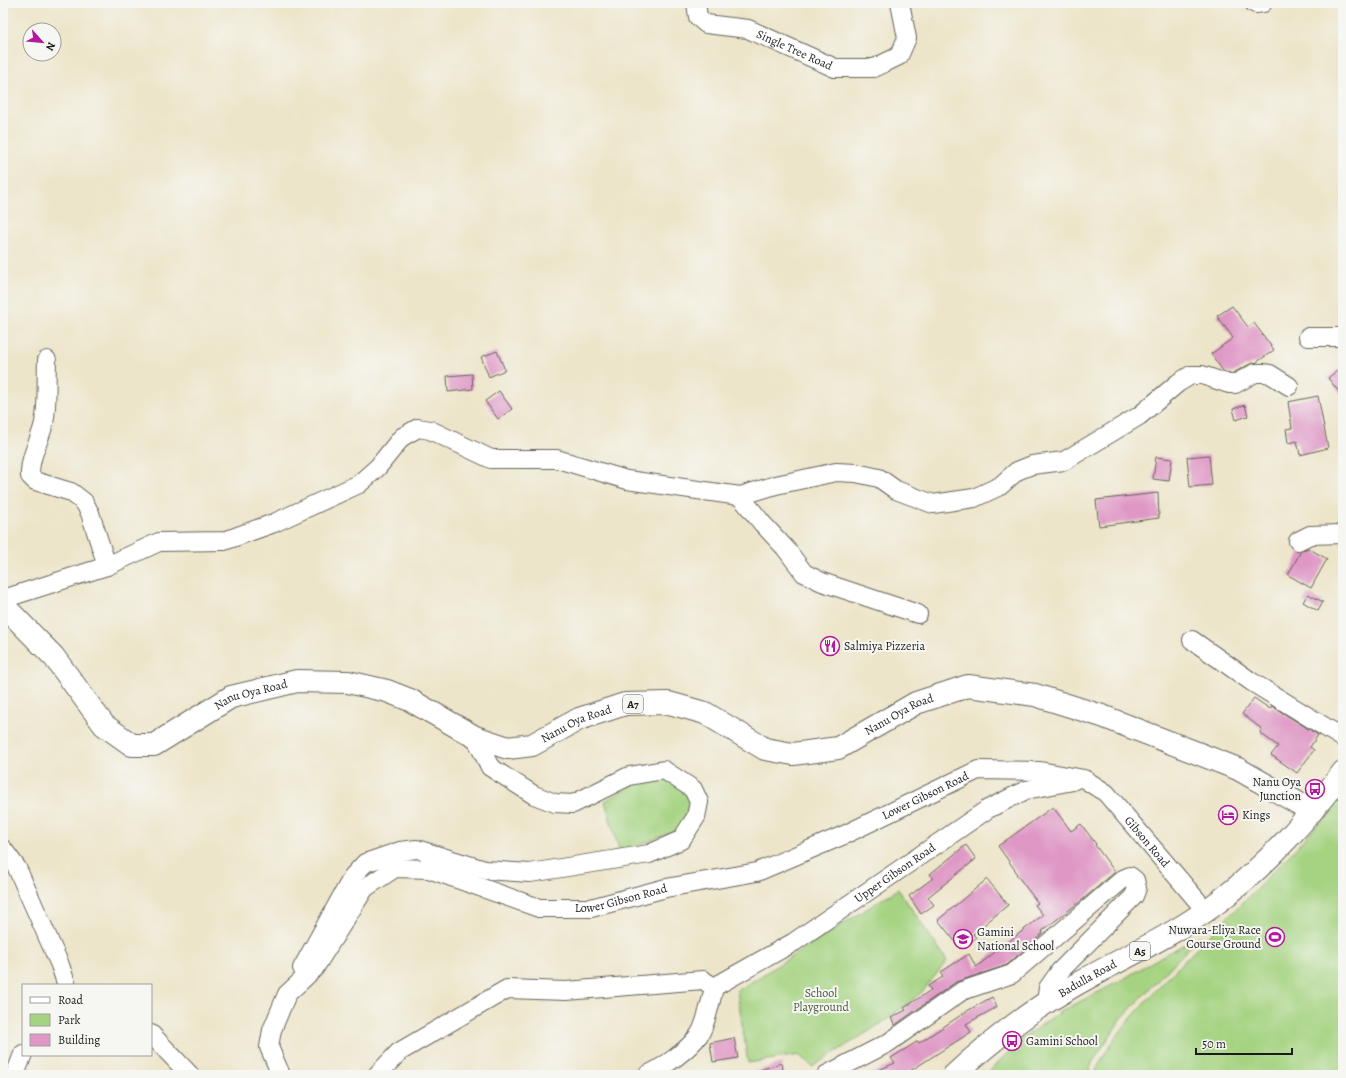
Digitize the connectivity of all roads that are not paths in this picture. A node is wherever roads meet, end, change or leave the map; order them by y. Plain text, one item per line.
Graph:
1 (696, 3) edge
2 (900, 3) edge
3 (1254, 3) edge
4 (1263, 3) edge
5 (1308, 337) dead end
6 (1343, 337) edge
7 (47, 360) dead end
8 (1289, 386) dead end
9 (740, 496) junction
10 (1343, 534) edge
11 (1298, 542) dead end
12 (107, 566) junction
13 (3, 599) edge
14 (3, 605) edge
15 (918, 614) dead end
16 (1192, 640) dead end
17 (475, 737) junction
18 (1343, 738) edge
19 (1343, 772) edge
20 (1084, 779) junction
21 (1312, 811) junction
22 (3, 849) edge
23 (1206, 911) junction
24 (68, 984) edge
25 (714, 987) junction
26 (287, 994) junction
27 (1047, 1002) junction
28 (152, 1035) edge
29 (22, 1056) edge
30 (15, 1075) edge
31 (190, 1075) edge
32 (281, 1075) edge
33 (377, 1075) edge
34 (647, 1075) edge
35 (826, 1075) edge
36 (954, 1075) edge

1 - 2 street, Single Tree Road
3 - 4 street
5 - 6 street
7 - 12 street
8 - 9 street
9 - 12 street
9 - 15 street
10 - 11 street
12 - 13 street
14 - 17 highway, Nanu Oya Road / A7
16 - 18 street
17 - 21 highway, Nanu Oya Road / A7
17 - 26 street
19 - 21 highway, Badulla Road / A5
20 - 23 street, Gibson Road
20 - 25 street, Upper Gibson Road
20 - 26 street, Lower Gibson Road
21 - 23 highway, Badulla Road / A5
22 - 24 street
23 - 27 highway, Badulla Road / A5
25 - 33 street
25 - 34 street
26 - 32 street, Lower Gibson Road
27 - 35 street
27 - 36 highway, Badulla Road / A5
28 - 31 street
29 - 30 street

